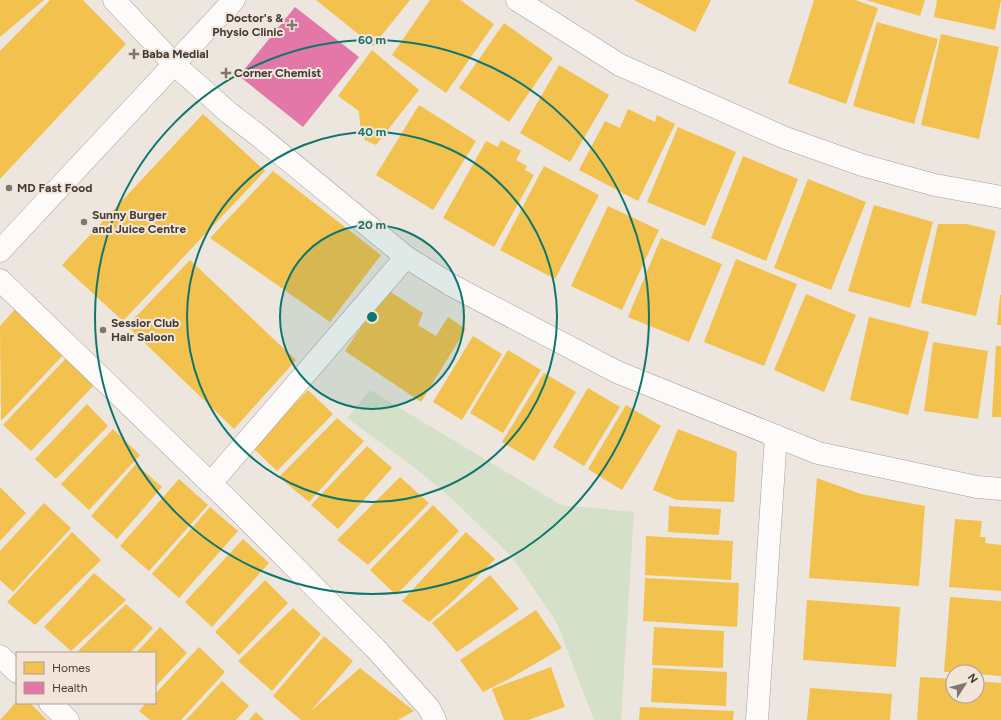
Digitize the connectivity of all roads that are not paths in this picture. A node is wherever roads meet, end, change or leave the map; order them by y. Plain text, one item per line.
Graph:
1 (114, 0) edge
2 (234, 0) edge
3 (517, 0) edge
4 (174, 64) junction
5 (1001, 197) edge
6 (0, 251) edge
7 (406, 257) junction
8 (0, 280) edge
9 (776, 436) junction
10 (210, 483) junction
11 (1001, 489) edge
12 (0, 657) edge
13 (16, 671) edge
14 (51, 704) edge
15 (68, 720) edge
16 (435, 720) edge
17 (757, 720) edge

1 - 4 street
2 - 4 street
3 - 5 street
4 - 6 street
4 - 7 street
7 - 9 street
7 - 10 street
8 - 10 street
9 - 11 street
9 - 17 street
10 - 16 street
12 - 13 street
14 - 15 street

